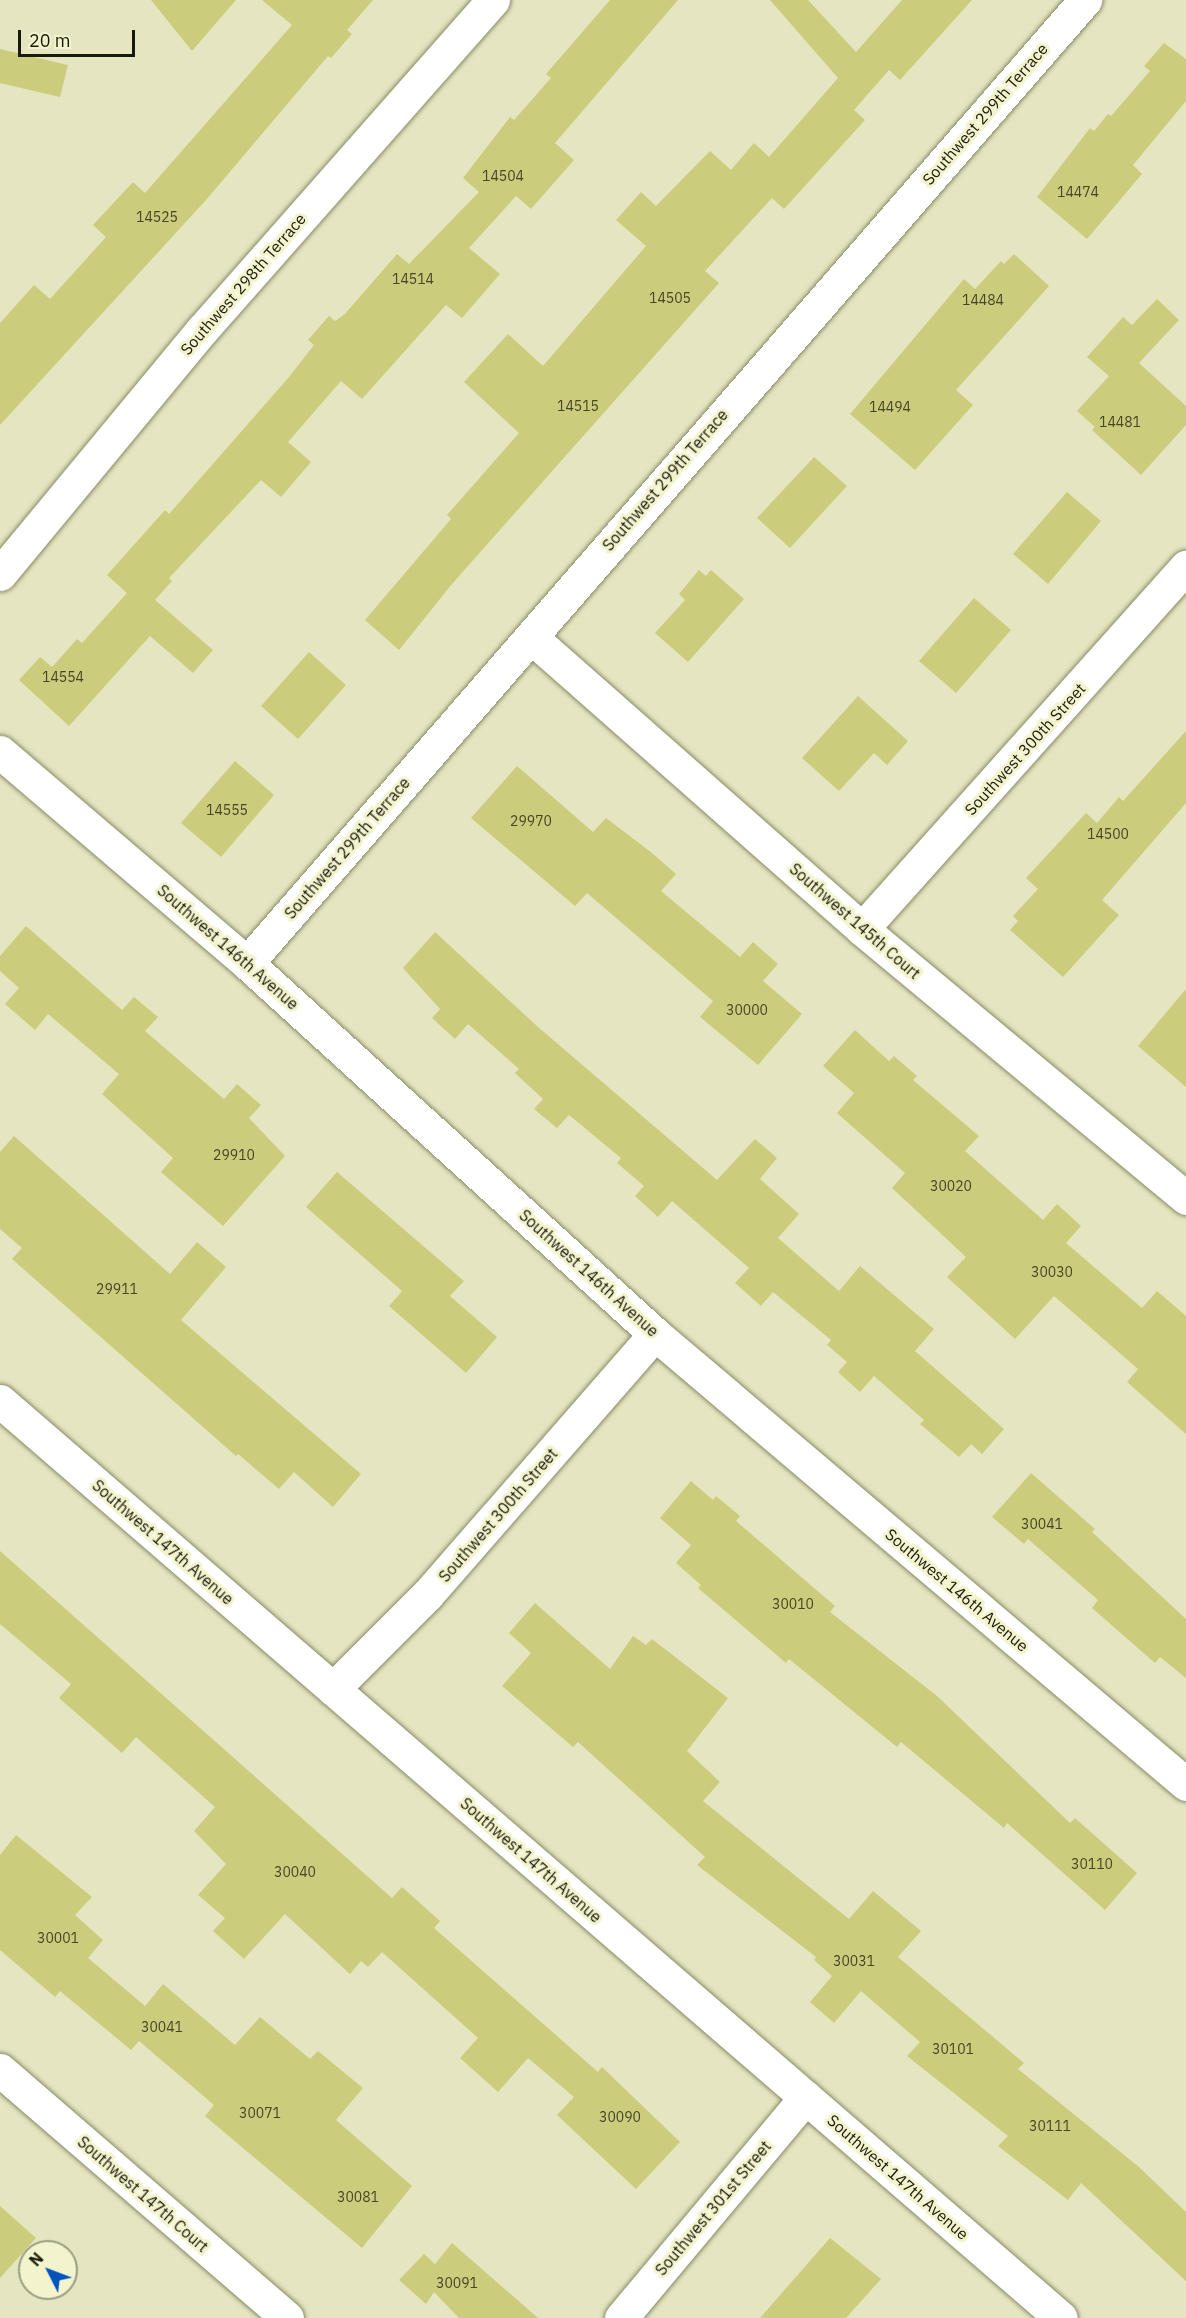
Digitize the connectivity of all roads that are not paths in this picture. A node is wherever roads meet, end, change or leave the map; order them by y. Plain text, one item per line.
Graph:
1 (493, 0) edge
2 (1085, 0) edge
3 (1186, 567) edge
4 (0, 574) edge
5 (531, 637) junction
6 (0, 752) edge
7 (862, 929) junction
8 (247, 963) junction
9 (1186, 1198) edge
10 (655, 1334) junction
11 (0, 1401) edge
12 (333, 1689) junction
13 (1186, 1784) edge
14 (0, 2070) edge
15 (806, 2097) junction
16 (287, 2318) edge
17 (621, 2318) edge
18 (1061, 2318) edge

1 - 4 street, Southwest 298th Terrace
2 - 5 street, Southwest 299th Terrace
3 - 7 street, Southwest 300th Street
5 - 7 street, Southwest 145th Court
5 - 8 street, Southwest 299th Terrace
6 - 8 street, Southwest 146th Avenue
7 - 9 street, Southwest 145th Court
8 - 10 street, Southwest 146th Avenue
10 - 12 street, Southwest 300th Street
10 - 13 street, Southwest 146th Avenue
11 - 12 street, Southwest 147th Avenue
12 - 15 street, Southwest 147th Avenue
14 - 16 street, Southwest 147th Court
15 - 17 street, Southwest 301st Street
15 - 18 street, Southwest 147th Avenue

